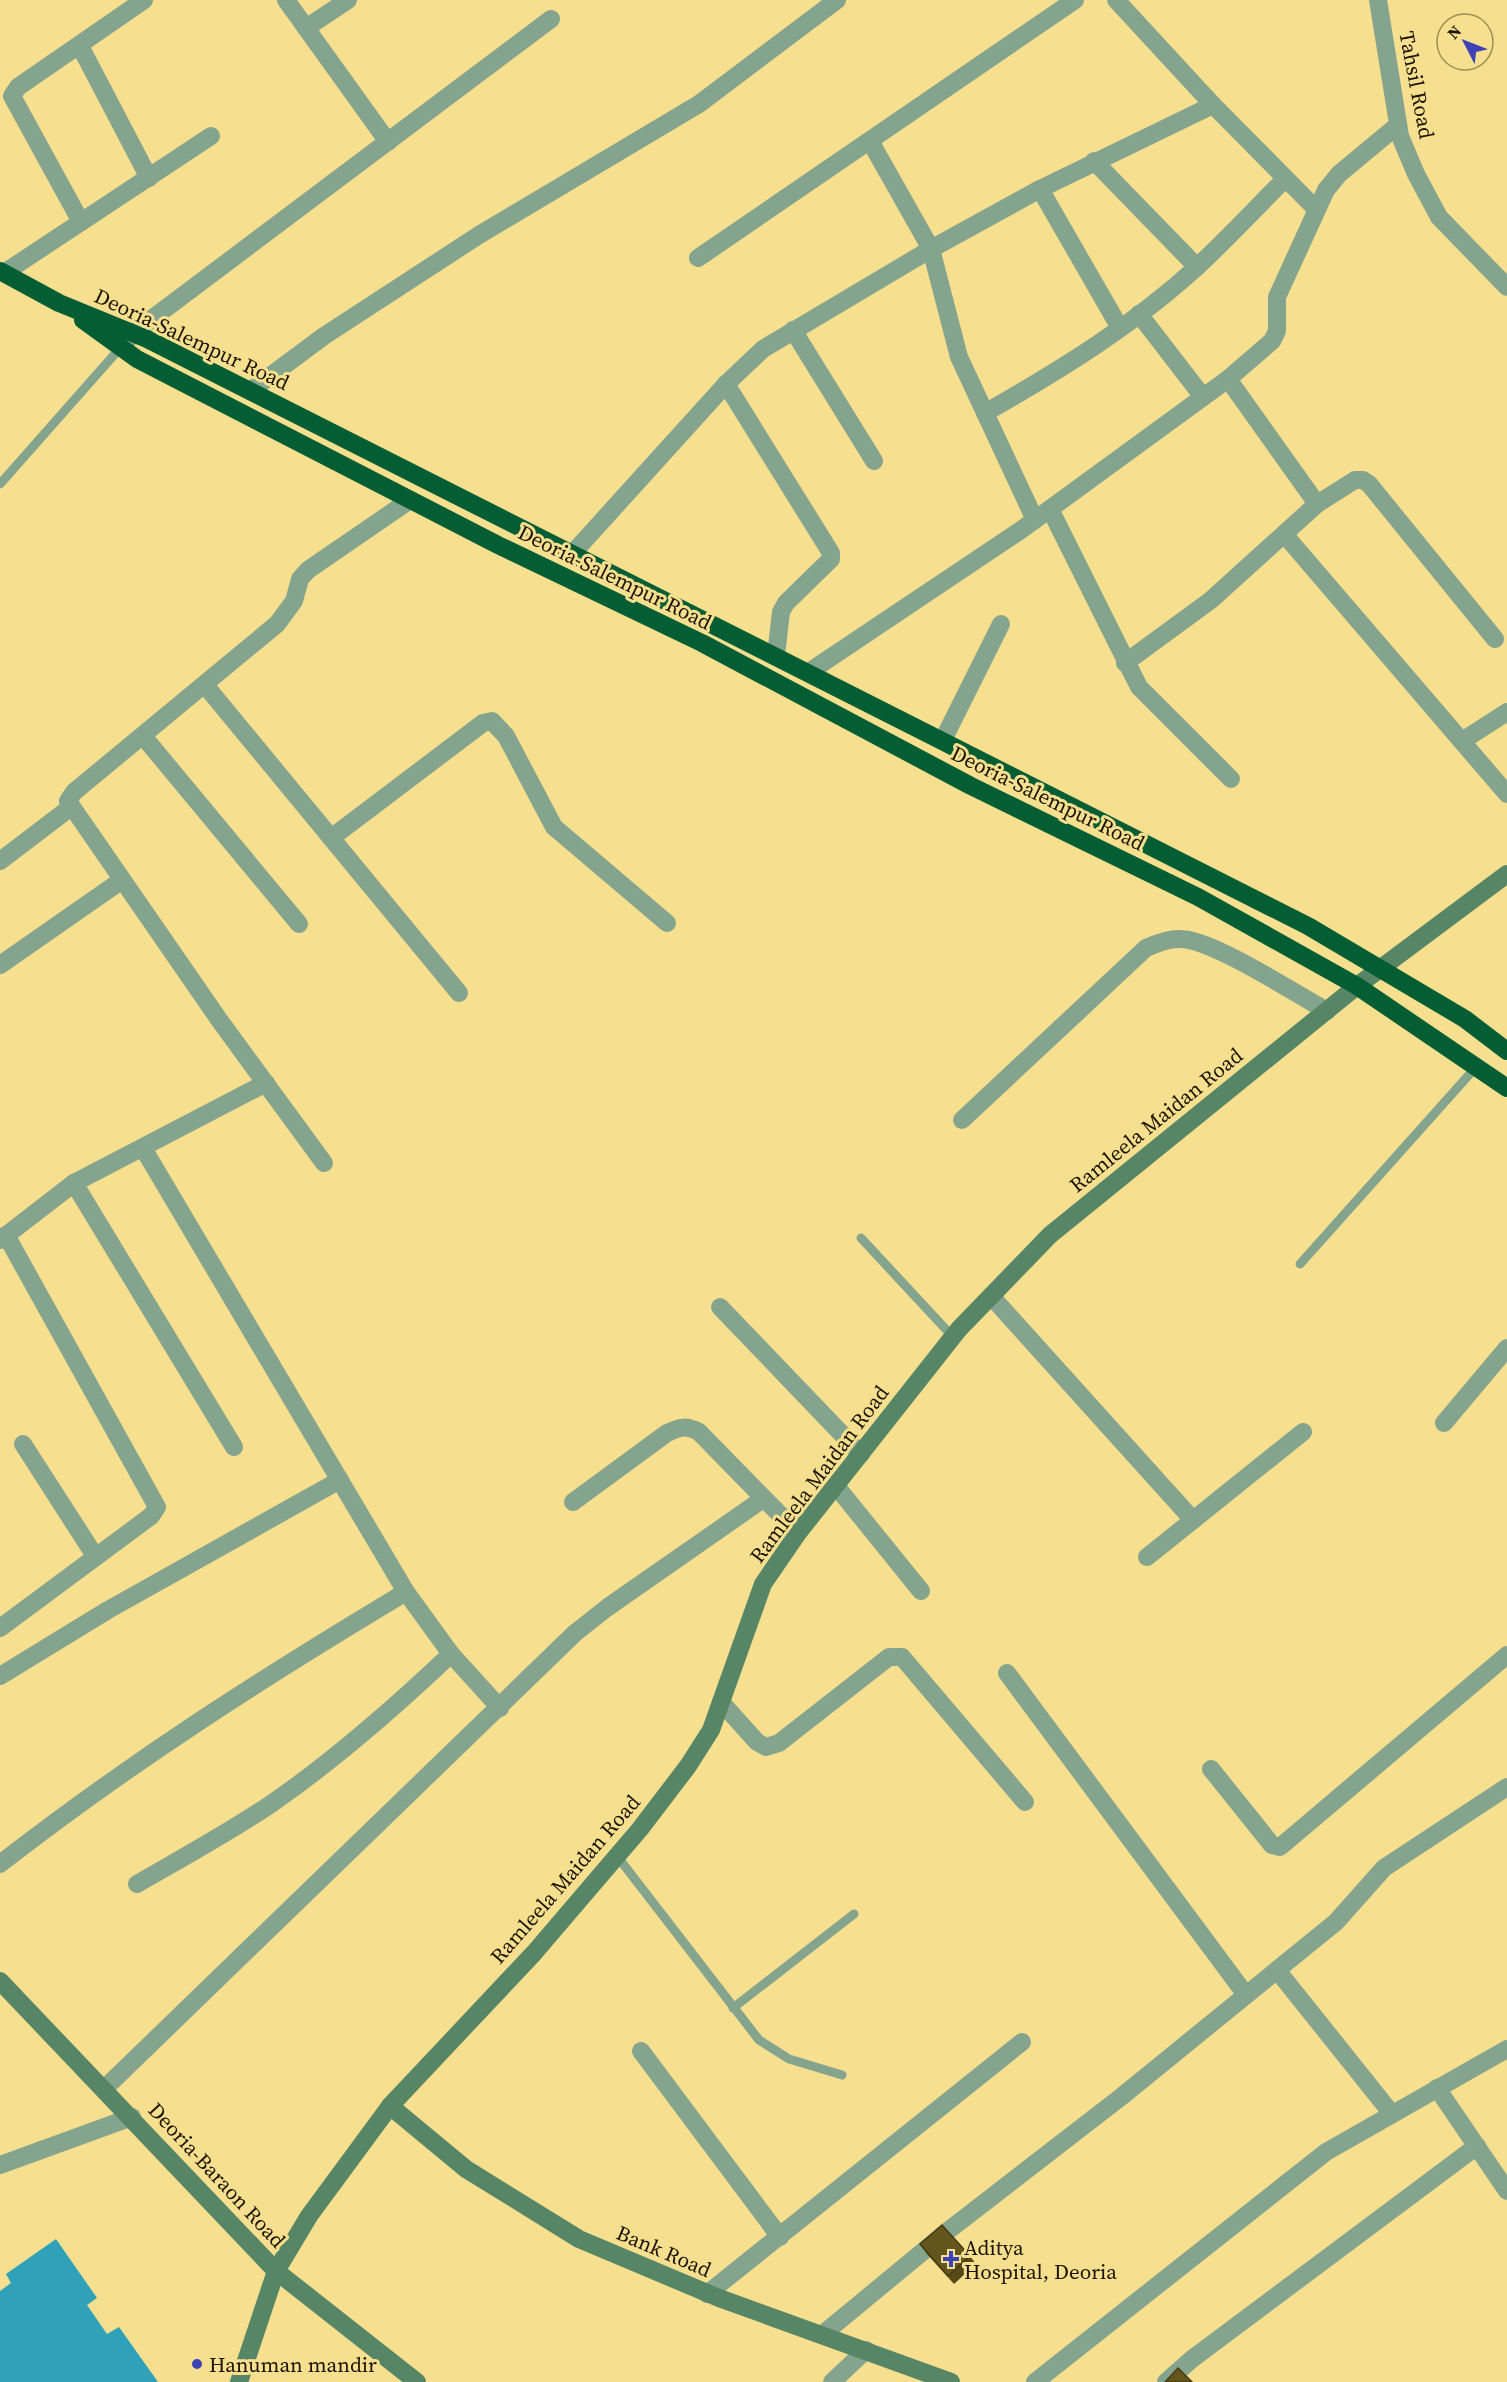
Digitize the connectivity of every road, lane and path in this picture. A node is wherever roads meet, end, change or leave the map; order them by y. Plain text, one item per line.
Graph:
1 (144, 0) edge
2 (286, 0) edge
3 (348, 0) edge
4 (837, 0) edge
5 (1076, 0) edge
6 (1116, 0) edge
7 (1378, 0) edge
8 (551, 19) dead end
9 (306, 28) junction
10 (80, 46) junction
11 (1213, 105) junction
12 (1398, 125) junction
13 (211, 136) dead end
14 (870, 141) junction
15 (388, 142) junction
16 (1094, 161) junction
17 (149, 178) junction
18 (1285, 179) junction
19 (1040, 189) junction
20 (1316, 209) junction
21 (81, 222) junction
22 (931, 249) junction
23 (698, 258) dead end
24 (1197, 267) junction
25 (2, 272) edge
26 (1507, 287) edge
27 (59, 303) junction
28 (1139, 314) junction
29 (1120, 328) junction
30 (793, 330) junction
31 (133, 333) junction
32 (121, 347) junction
33 (1228, 379) junction
34 (726, 384) junction
35 (250, 391) junction
36 (1203, 397) junction
37 (985, 413) junction
38 (874, 461) dead end
39 (0, 484) edge
40 (410, 500) junction
41 (1317, 504) junction
42 (1042, 515) junction
43 (1284, 534) junction
44 (573, 553) junction
45 (1001, 624) dead end
46 (1495, 639) dead end
47 (776, 655) junction
48 (1125, 663) junction
49 (809, 672) junction
50 (205, 685) junction
51 (1507, 712) edge
52 (143, 736) junction
53 (943, 740) junction
54 (1462, 741) junction
55 (1231, 779) dead end
56 (1507, 794) edge
57 (71, 807) junction
58 (331, 838) junction
59 (0, 861) edge
60 (1507, 874) edge
61 (122, 880) junction
62 (668, 923) dead end
63 (299, 924) dead end
64 (0, 965) edge
65 (1381, 968) junction
66 (1357, 986) junction
67 (459, 993) dead end
68 (1327, 1011) junction
69 (1507, 1051) edge
70 (1476, 1067) junction
71 (266, 1083) junction
72 (1507, 1088) edge
73 (962, 1120) dead end
74 (143, 1148) junction
75 (324, 1163) dead end
76 (74, 1183) junction
77 (3, 1237) edge
78 (861, 1238) dead end
79 (1300, 1264) dead end
80 (991, 1296) junction
81 (720, 1307) dead end
82 (953, 1337) junction
83 (1507, 1348) edge
84 (1444, 1423) dead end
85 (1303, 1432) dead end
86 (23, 1444) dead end
87 (234, 1446) dead end
88 (861, 1454) junction
89 (340, 1480) junction
90 (836, 1486) junction
91 (763, 1499) junction
92 (573, 1502) dead end
93 (1193, 1520) junction
94 (798, 1533) junction
95 (95, 1556) junction
96 (1148, 1557) dead end
97 (921, 1591) dead end
98 (406, 1592) junction
99 (0, 1628) edge
100 (451, 1654) junction
101 (1507, 1655) edge
102 (1007, 1673) dead end
103 (0, 1676) edge
104 (721, 1702) junction
105 (500, 1708) junction
106 (1211, 1769) dead end
107 (1504, 1796) edge
108 (1025, 1802) dead end
109 (617, 1856) junction
110 (0, 1864) edge
111 (136, 1884) dead end
112 (855, 1914) dead end
113 (1277, 1970) junction
114 (0, 1981) edge
115 (1246, 1995) junction
116 (733, 2008) junction
117 (1022, 2042) dead end
118 (1507, 2049) edge
119 (641, 2051) dead end
120 (842, 2075) dead end
121 (1437, 2088) junction
122 (104, 2089) junction
123 (390, 2106) junction
124 (1392, 2114) junction
125 (132, 2117) junction
126 (1477, 2146) junction
127 (0, 2165) edge
128 (1507, 2191) edge
129 (780, 2237) junction
130 (276, 2271) junction
131 (707, 2294) junction
132 (823, 2334) junction
133 (866, 2350) junction
134 (239, 2382) edge
135 (417, 2382) edge
136 (832, 2382) edge
137 (951, 2382) edge
138 (1035, 2382) edge
139 (1166, 2382) edge

1 - 10 street
2 - 9 street
3 - 9 street
4 - 35 street
5 - 14 street
6 - 11 street
7 - 12 street, Tahsil Road
8 - 15 street
9 - 15 street
10 - 17 street
10 - 21 street
11 - 16 street
11 - 18 street
12 - 20 street
12 - 26 street, Tahsil Road
13 - 17 street
14 - 22 street
14 - 23 street
15 - 31 street
16 - 19 street
16 - 24 street
17 - 21 street
18 - 20 street
18 - 24 street
19 - 22 street
19 - 29 street
20 - 33 street
21 - 25 street
22 - 30 street
22 - 37 street
24 - 28 street
25 - 27 highway
27 - 31 highway, Deoria-Salempur Road
27 - 32 highway, Deoria-Salempur Road
28 - 29 street
28 - 36 street
29 - 37 street
30 - 34 street
30 - 38 street
31 - 32 street
31 - 35 highway, Deoria-Salempur Road
32 - 39 lane
32 - 40 highway, Deoria-Salempur Road
33 - 36 street
33 - 41 street
34 - 44 street
34 - 47 street
35 - 44 highway, Deoria-Salempur Road
36 - 42 street
37 - 42 street
40 - 50 street
40 - 66 highway, Deoria-Salempur Road
41 - 43 street
41 - 46 street
42 - 48 street
42 - 49 street
43 - 48 street
43 - 54 street
44 - 47 highway, Deoria-Salempur Road
45 - 53 street
47 - 49 highway, Deoria-Salempur Road
48 - 55 street
49 - 53 highway, Deoria-Salempur Road
50 - 52 street
50 - 58 street
51 - 54 street
52 - 57 street
52 - 63 street
53 - 65 highway, Deoria-Salempur Road
54 - 56 street
57 - 59 street
57 - 61 street
58 - 62 street
58 - 67 street
60 - 65 street, Ramleela Maidan Road
61 - 64 street
61 - 71 street
65 - 66 street, Ramleela Maidan Road
65 - 69 highway, Deoria-Salempur Road
66 - 68 street, Ramleela Maidan Road
66 - 70 highway, Deoria-Salempur Road
68 - 73 street
68 - 80 street, Ramleela Maidan Road
70 - 72 highway, Deoria-Salempur Road
70 - 79 lane
71 - 74 street
71 - 75 street
74 - 76 street
74 - 89 street
76 - 77 street
76 - 87 street
77 - 95 street
78 - 82 lane
80 - 82 street, Ramleela Maidan Road
80 - 93 street
81 - 88 street
82 - 88 street, Ramleela Maidan Road
83 - 84 street
85 - 93 street
86 - 95 street
88 - 90 street, Ramleela Maidan Road
89 - 98 street
89 - 103 street
90 - 94 street, Ramleela Maidan Road
90 - 97 street
91 - 92 street
91 - 94 street
91 - 105 street
93 - 96 street
94 - 104 street, Ramleela Maidan Road
95 - 99 street
98 - 100 street
98 - 110 street
100 - 105 street
100 - 111 street
101 - 106 street
102 - 115 street
104 - 108 street
104 - 109 street, Ramleela Maidan Road
105 - 122 street
107 - 113 street
109 - 116 lane
109 - 123 street, Ramleela Maidan Road
112 - 116 lane
113 - 115 street
113 - 124 street
114 - 122 street, Deoria-Baraon Road
115 - 132 street
116 - 120 lane
117 - 129 street
118 - 121 street
119 - 129 street
121 - 124 street
121 - 126 street
122 - 125 street, Deoria-Baraon Road
123 - 130 street, Ramleela Maidan Road
123 - 131 street, Bank Road
124 - 138 street
125 - 127 street
125 - 130 street, Deoria-Baraon Road
126 - 128 street
126 - 139 street
129 - 131 street
130 - 134 street, Ramleela Maidan Road
130 - 135 street, Deoria-Baraon Road
131 - 132 street, Bank Road
132 - 133 street, Bank Road
133 - 136 street
133 - 137 street, Bank Road

